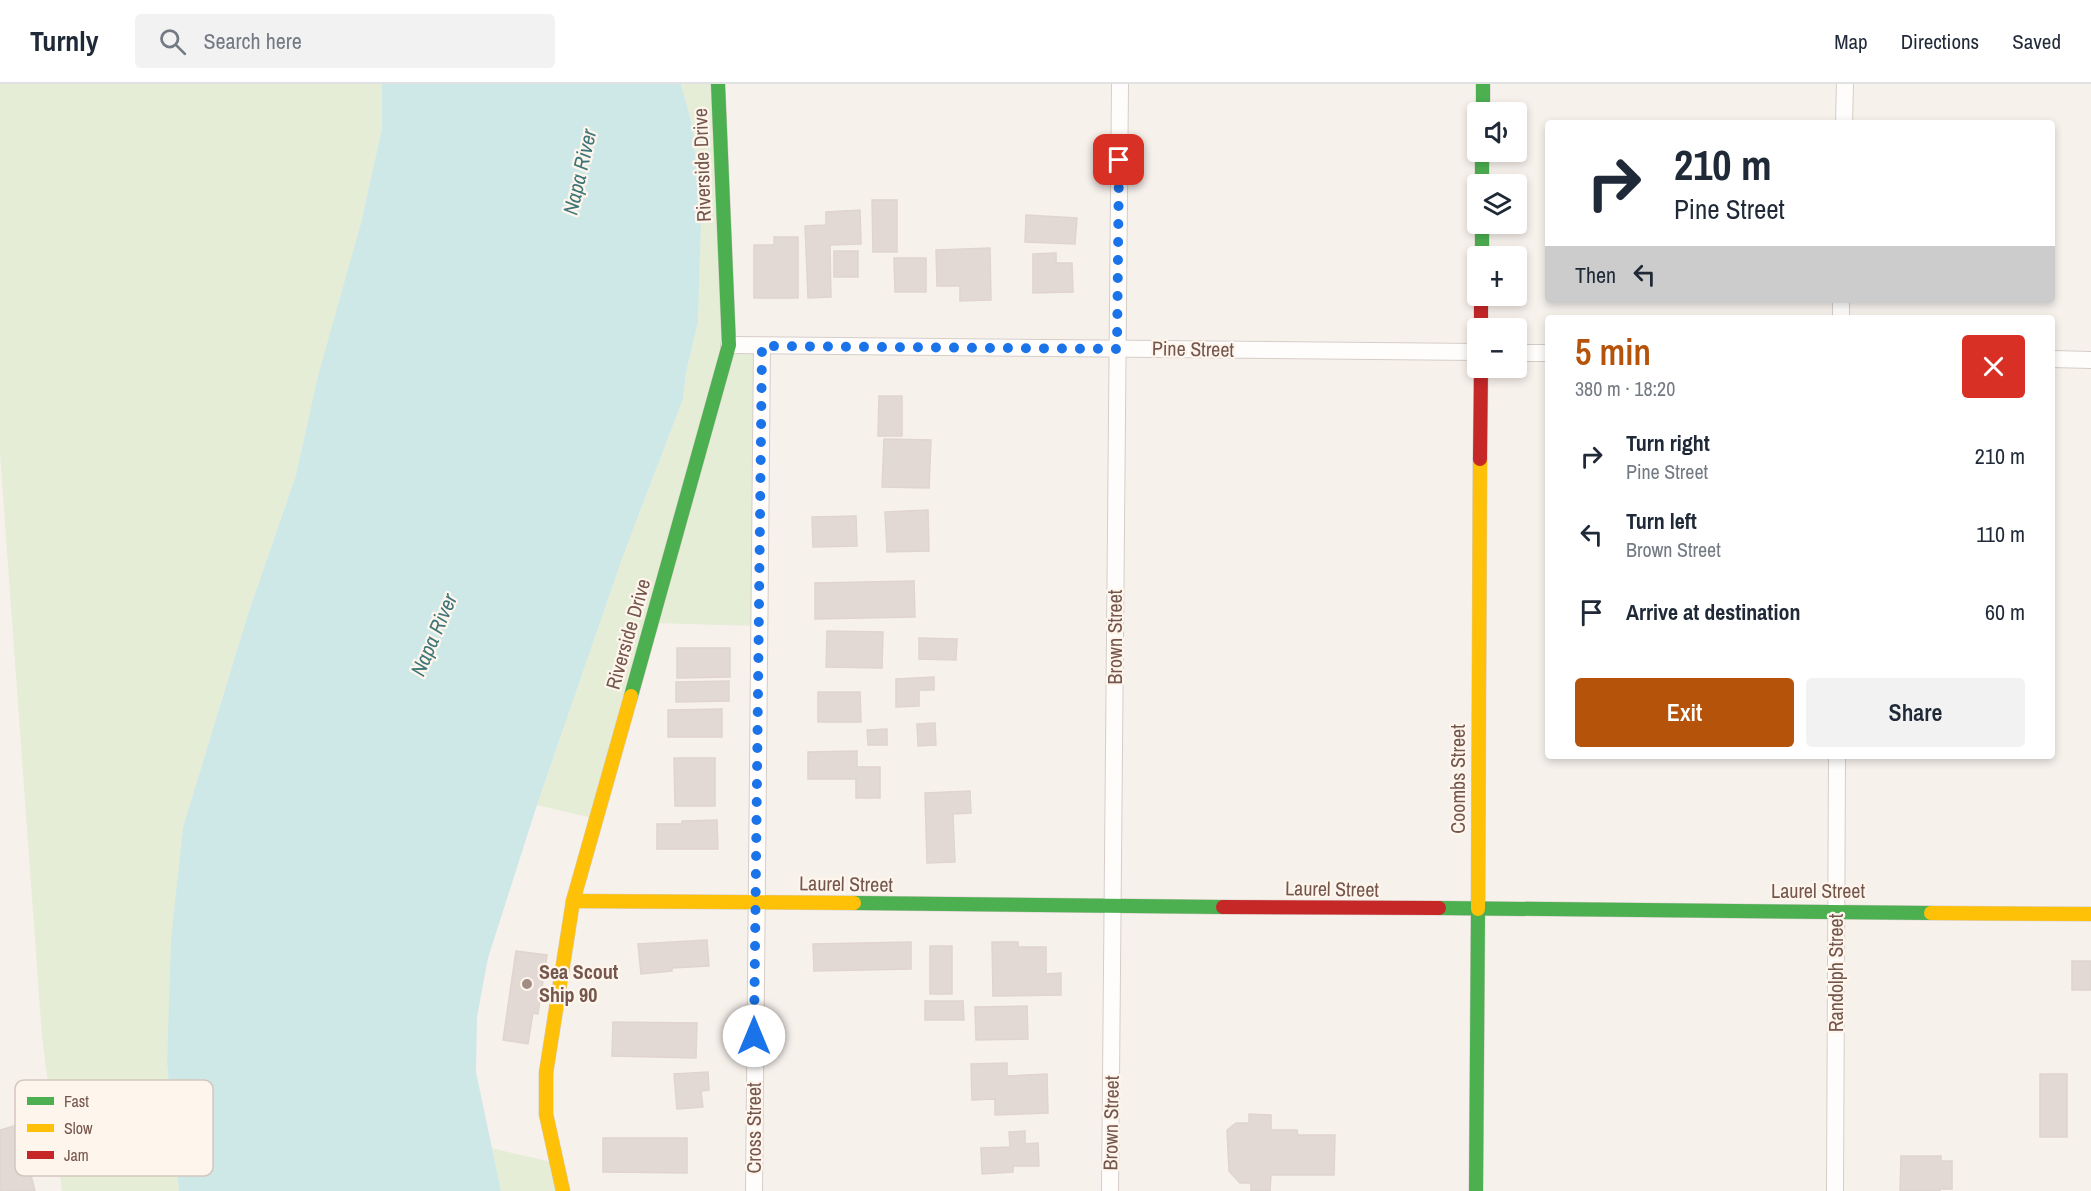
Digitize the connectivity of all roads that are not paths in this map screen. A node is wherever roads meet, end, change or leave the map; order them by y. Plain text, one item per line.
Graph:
1 (718, 84) edge
2 (1120, 84) edge
3 (1483, 84) edge
4 (1845, 84) edge
5 (1483, 102) edge
6 (1844, 120) edge
7 (729, 345) junction
8 (762, 346) junction
9 (1117, 349) junction
10 (1467, 352) edge
11 (1527, 353) edge
12 (1545, 353) edge
13 (2055, 359) edge
14 (2091, 360) edge
15 (1481, 378) edge
16 (1837, 759) edge
17 (573, 901) junction
18 (755, 902) junction
19 (1113, 906) junction
20 (1477, 910) junction
21 (1836, 910) junction
22 (2091, 914) edge
23 (563, 1191) edge
24 (754, 1191) edge
25 (1110, 1191) edge
26 (1476, 1191) edge
27 (1835, 1191) edge

1 - 7 street, Riverside Drive
2 - 9 street, Brown Street
3 - 5 street
4 - 6 street
7 - 8 street, Pine Street
7 - 17 street, Riverside Drive
8 - 9 street, Pine Street
8 - 18 street, Cross Street
9 - 10 street, Pine Street
9 - 19 street, Brown Street
11 - 12 street
13 - 14 street
15 - 20 street, Coombs Street
16 - 21 street, Randolph Street
17 - 18 street, Laurel Street
17 - 23 street, Riverside Drive
18 - 19 street, Laurel Street
18 - 24 street, Cross Street
19 - 20 street, Laurel Street
19 - 25 street, Brown Street
20 - 21 street, Laurel Street
20 - 26 street, Coombs Street
21 - 22 street, Laurel Street
21 - 27 street, Randolph Street

